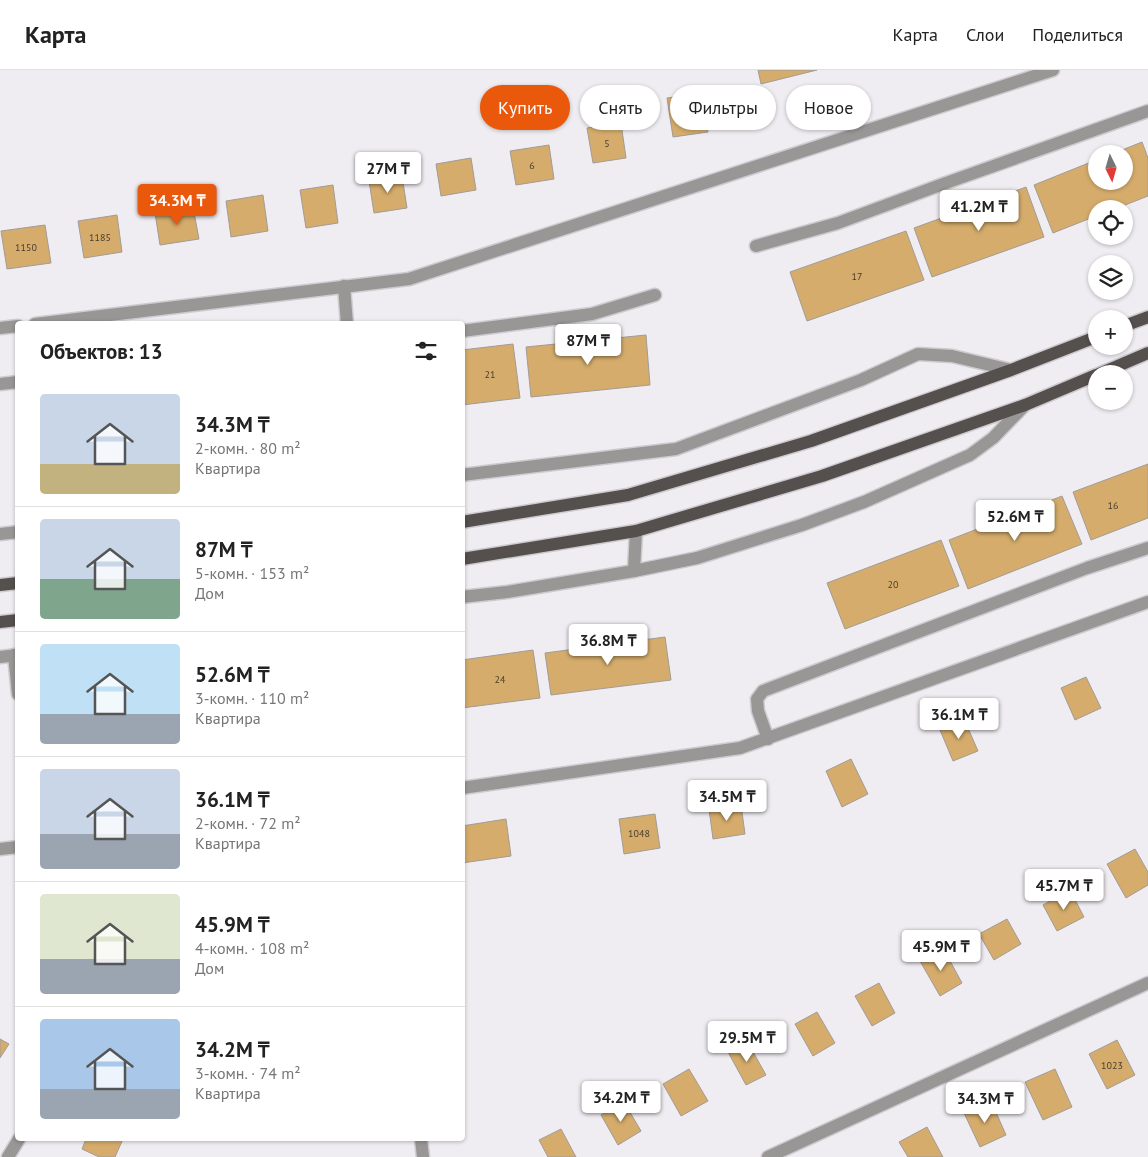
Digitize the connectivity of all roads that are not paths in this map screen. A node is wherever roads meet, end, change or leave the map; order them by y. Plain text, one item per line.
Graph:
1 (1053, 70) edge
2 (1148, 112) edge
3 (756, 246) dead end
4 (344, 286) junction
5 (655, 295) dead end
6 (1148, 317) edge
7 (59, 321) edge
8 (347, 321) edge
9 (1133, 323) edge
10 (15, 326) edge
11 (0, 328) edge
12 (465, 331) edge
13 (1088, 340) edge
14 (1148, 353) edge
15 (1119, 365) edge
16 (1011, 370) junction
17 (1088, 378) edge
18 (15, 382) edge
19 (0, 384) edge
20 (1025, 405) junction
21 (465, 475) edge
22 (465, 522) edge
23 (636, 531) junction
24 (15, 532) edge
25 (0, 534) edge
26 (1148, 548) edge
27 (465, 559) edge
28 (634, 571) junction
29 (15, 583) edge
30 (0, 585) edge
31 (465, 597) edge
32 (1148, 602) edge
33 (15, 620) edge
34 (0, 622) edge
35 (15, 655) edge
36 (0, 657) edge
37 (768, 739) junction
38 (465, 788) edge
39 (15, 847) edge
40 (0, 849) edge
41 (1148, 983) edge
42 (18, 1141) edge
43 (422, 1141) edge
44 (8, 1157) edge
45 (423, 1157) edge
46 (768, 1157) edge

1 - 4 street
2 - 3 street
4 - 7 street
4 - 8 street
5 - 12 street
6 - 9 main road
10 - 11 street
13 - 16 main road
14 - 15 main road
16 - 21 street
16 - 22 main road
17 - 20 main road
18 - 19 street
20 - 23 main road
20 - 28 street
23 - 27 main road
23 - 28 street
24 - 25 street
26 - 37 street
28 - 31 street
29 - 30 main road
32 - 37 street
33 - 34 main road
35 - 36 street
37 - 38 street
39 - 40 street
41 - 46 street
42 - 44 street
43 - 45 street

